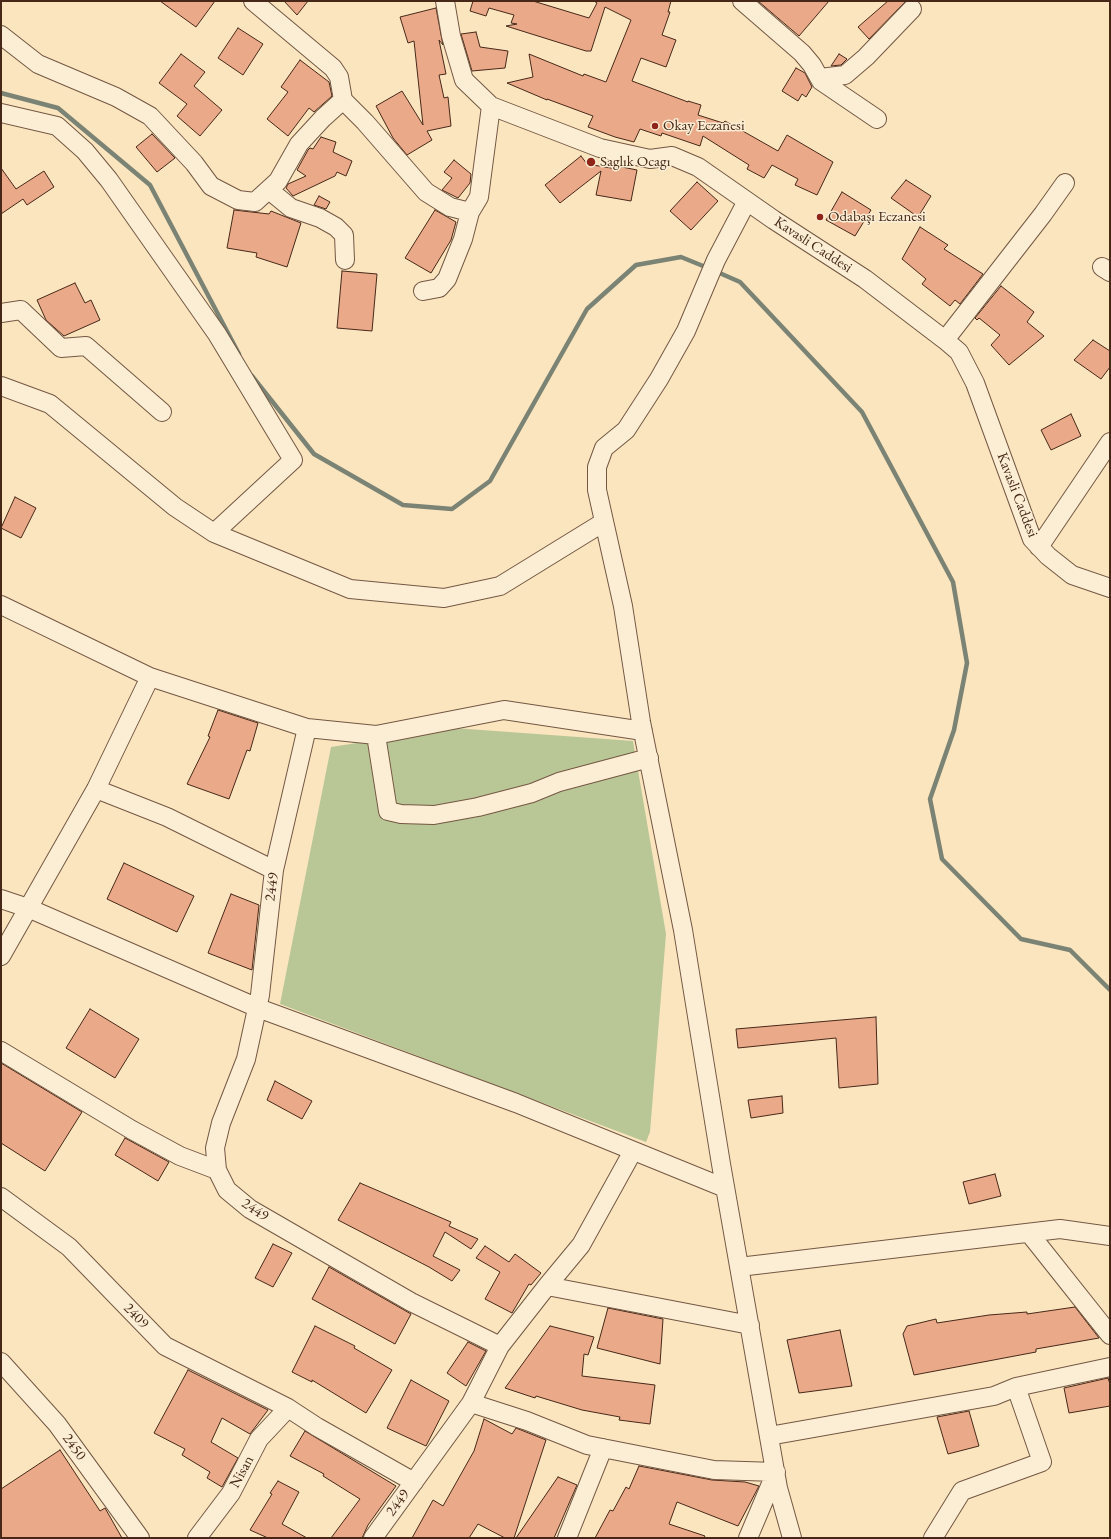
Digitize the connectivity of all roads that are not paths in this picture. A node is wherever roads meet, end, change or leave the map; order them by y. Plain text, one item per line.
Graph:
1 (253, 1) edge
2 (444, 1) edge
3 (742, 1) edge
4 (912, 9) dead end
5 (1, 36) edge
6 (820, 78) junction
7 (343, 100) junction
8 (491, 106) junction
9 (1, 113) edge
10 (877, 119) dead end
11 (1065, 183) dead end
12 (269, 190) junction
13 (747, 202) junction
14 (470, 212) junction
15 (345, 260) dead end
16 (423, 291) dead end
17 (1, 313) edge
18 (946, 340) junction
19 (1, 386) edge
20 (162, 412) dead end
21 (1110, 442) edge
22 (604, 522) junction
23 (214, 533) junction
24 (1040, 547) junction
25 (1110, 588) edge
26 (1, 605) edge
27 (150, 677) junction
28 (306, 728) junction
29 (643, 731) junction
30 (376, 735) junction
31 (649, 758) junction
32 (96, 789) junction
33 (274, 870) junction
34 (1, 899) edge
35 (28, 908) junction
36 (1, 956) edge
37 (258, 1008) junction
38 (1, 1051) edge
39 (633, 1150) junction
40 (217, 1170) junction
41 (725, 1188) junction
42 (1, 1197) edge
43 (1029, 1233) junction
44 (1110, 1236) edge
45 (739, 1266) junction
46 (546, 1286) junction
47 (750, 1325) junction
48 (1110, 1335) edge
49 (500, 1346) junction
50 (1, 1362) edge
51 (1110, 1367) edge
52 (1016, 1387) junction
53 (472, 1403) junction
54 (288, 1408) junction
55 (769, 1436) junction
56 (603, 1448) junction
57 (776, 1472) junction
58 (414, 1482) junction
59 (140, 1538) edge
60 (198, 1538) edge
61 (373, 1538) edge
62 (567, 1538) edge
63 (748, 1538) edge
64 (792, 1538) edge
65 (933, 1538) edge

1 - 7 street
2 - 8 street, Kavasli Caddesi
3 - 6 street
4 - 6 street
5 - 12 street
6 - 10 street
7 - 12 street
7 - 14 street
8 - 13 street, Kavasli Caddesi
8 - 14 street
9 - 23 street
11 - 18 street
12 - 15 street
13 - 18 street, Kavasli Caddesi
13 - 22 street
14 - 16 street
17 - 20 street
18 - 24 street, Kavasli Caddesi
19 - 23 street
21 - 24 street
22 - 23 street
22 - 29 street
24 - 25 street, Kavasli Caddesi
26 - 27 street
27 - 28 street
27 - 32 street
28 - 30 street
28 - 33 street, 2449
29 - 30 street
29 - 31 street
30 - 31 street
31 - 41 street
32 - 33 street
32 - 35 street
33 - 37 street, 2449
34 - 35 street
35 - 36 street
35 - 37 street
37 - 39 street
37 - 40 street, 2449
38 - 40 street
39 - 41 street
39 - 46 street
40 - 49 street, 2449
41 - 45 street
42 - 54 street, 2409
43 - 44 street
43 - 45 street
43 - 48 street
45 - 47 street
46 - 47 street
46 - 49 street
47 - 55 street
49 - 53 street, 2449
50 - 59 street, 2450
51 - 52 street
52 - 55 street
52 - 65 street
53 - 56 street
53 - 58 street, 2449
54 - 58 street, 2409
54 - 60 street, Nisan
55 - 57 street
56 - 57 street
56 - 62 street
57 - 63 street
57 - 64 street
58 - 61 street, 2449

